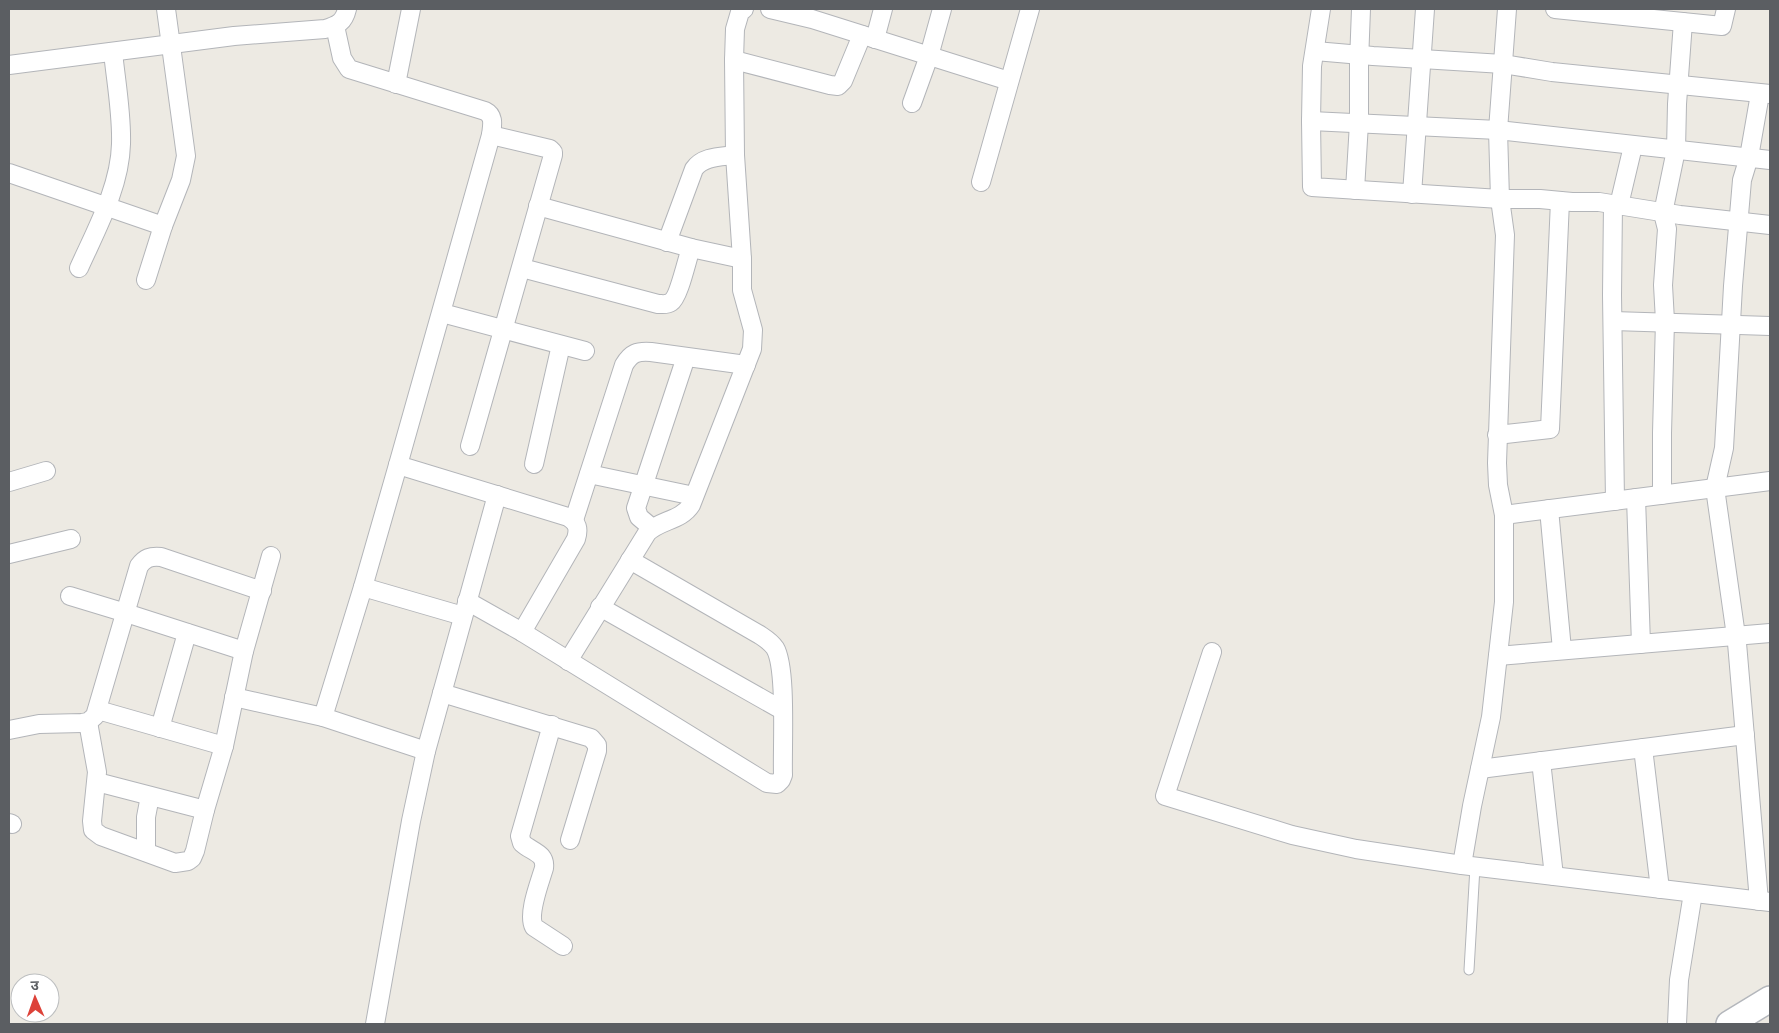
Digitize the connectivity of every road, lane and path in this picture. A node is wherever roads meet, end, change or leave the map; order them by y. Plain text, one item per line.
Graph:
1 (166, 9) edge
2 (347, 9) edge
3 (411, 9) edge
4 (744, 9) edge
5 (770, 9) edge
6 (883, 9) edge
7 (942, 9) edge
8 (1030, 9) edge
9 (1321, 9) edge
10 (1361, 9) edge
11 (1425, 9) edge
12 (1507, 9) edge
13 (1555, 9) edge
14 (1726, 9) edge
15 (813, 14) edge
16 (1672, 17) edge
17 (335, 26) junction
18 (869, 37) junction
19 (172, 45) junction
20 (1315, 51) junction
21 (113, 52) junction
22 (1359, 55) junction
23 (929, 56) junction
24 (1422, 59) junction
25 (734, 60) junction
26 (1503, 64) junction
27 (9, 65) edge
28 (1009, 81) junction
29 (396, 84) junction
30 (1679, 84) junction
31 (1765, 94) edge
32 (912, 103) dead end
33 (1311, 121) junction
34 (1359, 123) junction
35 (1417, 126) junction
36 (1498, 130) junction
37 (491, 135) junction
38 (1632, 146) junction
39 (1676, 150) junction
40 (735, 155) junction
41 (1749, 157) junction
42 (1770, 160) edge
43 (9, 173) edge
44 (981, 182) dead end
45 (1355, 190) junction
46 (1412, 194) junction
47 (1500, 199) junction
48 (1560, 201) junction
49 (1616, 205) junction
50 (538, 206) junction
51 (107, 207) junction
52 (1663, 212) junction
53 (1739, 221) junction
54 (1770, 225) edge
55 (163, 226) junction
56 (667, 242) junction
57 (691, 248) junction
58 (742, 259) junction
59 (79, 268) dead end
60 (522, 268) junction
61 (146, 280) dead end
62 (442, 313) junction
63 (1613, 321) junction
64 (1665, 322) junction
65 (1731, 325) junction
66 (1770, 326) edge
67 (503, 329) junction
68 (561, 345) junction
69 (585, 351) dead end
70 (686, 357) junction
71 (746, 365) junction
72 (1497, 435) junction
73 (470, 446) dead end
74 (534, 464) dead end
75 (398, 465) junction
76 (46, 472) dead end
77 (588, 474) junction
78 (1770, 481) edge
79 (9, 482) edge
80 (643, 486) junction
81 (1715, 488) junction
82 (497, 495) junction
83 (1662, 495) junction
84 (694, 496) junction
85 (1636, 498) junction
86 (1615, 501) junction
87 (1549, 509) junction
88 (1504, 515) junction
89 (574, 520) junction
90 (652, 528) junction
91 (71, 539) dead end
92 (9, 554) edge
93 (272, 556) dead end
94 (630, 560) junction
95 (363, 587) junction
96 (262, 590) junction
97 (70, 596) dead end
98 (600, 607) junction
99 (465, 608) junction
100 (126, 612) junction
101 (187, 632) junction
102 (522, 632) junction
103 (1770, 633) edge
104 (1736, 636) junction
105 (1641, 644) junction
106 (1562, 650) junction
107 (244, 651) junction
108 (1212, 652) dead end
109 (1498, 656) junction
110 (568, 661) junction
111 (442, 692) junction
112 (234, 697) junction
113 (782, 710) junction
114 (93, 716) junction
115 (323, 717) junction
116 (552, 725) junction
117 (160, 728) junction
118 (9, 730) edge
119 (1745, 736) junction
120 (224, 746) junction
121 (1643, 748) junction
122 (426, 751) junction
123 (1541, 761) junction
124 (1480, 769) junction
125 (97, 782) junction
126 (150, 796) junction
127 (205, 810) junction
128 (570, 840) dead end
129 (146, 852) junction
130 (1468, 866) junction
131 (1554, 876) junction
132 (1660, 889) junction
133 (1693, 893) junction
134 (1765, 902) edge
135 (563, 946) dead end
136 (1469, 970) dead end
137 (1770, 999) edge
138 (375, 1024) edge
139 (1677, 1024) edge
140 (1729, 1024) edge

1 - 19 street
2 - 17 street
3 - 29 street
4 - 25 street
5 - 15 street
6 - 18 street
7 - 23 street
8 - 28 street
9 - 20 street
10 - 22 street
11 - 24 street
12 - 26 street
13 - 16 street
14 - 16 street
15 - 18 street
16 - 30 street
17 - 19 street
17 - 29 street
18 - 23 street
18 - 25 street
19 - 21 street
19 - 55 street
20 - 22 street
20 - 33 street
21 - 27 street
21 - 51 street
22 - 24 street
22 - 34 street
23 - 28 street
23 - 32 street
24 - 26 street
24 - 35 street
25 - 40 street
26 - 30 street
26 - 36 street
28 - 44 street
29 - 37 street
30 - 31 street
30 - 39 street
31 - 41 street
33 - 34 street
33 - 45 street
34 - 35 street
34 - 45 street
35 - 36 street
35 - 46 street
36 - 38 street
36 - 47 street
37 - 50 street
37 - 62 street
38 - 39 street
38 - 49 street
39 - 41 street
39 - 52 street
40 - 56 street
40 - 58 street
41 - 42 street
41 - 53 street
43 - 51 street
45 - 46 street
46 - 47 street
47 - 48 street
47 - 72 street
48 - 49 street
48 - 72 street
49 - 52 street
49 - 63 street
50 - 56 street
50 - 60 street
51 - 55 street
51 - 59 street
52 - 53 street
52 - 64 street
53 - 54 street
53 - 65 street
55 - 61 street
56 - 57 street
57 - 58 street
57 - 60 street
58 - 71 street
60 - 67 street
62 - 67 street
62 - 75 street
63 - 64 street
63 - 86 street
64 - 65 street
64 - 83 street
65 - 66 street
65 - 81 street
67 - 68 street
67 - 73 street
68 - 69 street
68 - 74 street
70 - 71 street
70 - 77 street
70 - 80 street
71 - 84 street
72 - 88 street
75 - 82 street
75 - 95 street
76 - 79 street
77 - 80 street
77 - 89 street
78 - 81 street
80 - 84 street
80 - 90 street
81 - 83 street
81 - 104 street
82 - 89 street
82 - 99 street
83 - 85 street
84 - 90 street
85 - 86 street
85 - 105 street
86 - 87 street
87 - 88 street
87 - 106 street
88 - 109 street
89 - 102 street
90 - 94 street
91 - 92 street
93 - 96 street
94 - 98 street
94 - 113 street
95 - 99 street
95 - 115 street
96 - 100 street
96 - 107 street
97 - 100 street
98 - 110 street
98 - 113 street
99 - 102 street
99 - 111 street
100 - 101 street
100 - 114 street
101 - 107 street
101 - 117 street
102 - 110 street
103 - 104 street
104 - 105 street
104 - 119 street
105 - 106 street
106 - 109 street
107 - 112 street
108 - 130 street
109 - 124 street
110 - 113 street
111 - 116 street
111 - 122 street
112 - 115 street
112 - 120 street
114 - 117 street
114 - 118 street
114 - 125 street
115 - 122 street
116 - 128 street
116 - 135 street
117 - 120 street
119 - 121 street
119 - 134 street
120 - 127 street
121 - 123 street
121 - 132 street
122 - 138 street
123 - 124 street
123 - 131 street
124 - 130 street
125 - 126 street
125 - 129 street
126 - 127 street
126 - 129 street
127 - 129 street
130 - 131 street
130 - 136 lane
131 - 132 street
132 - 133 street
133 - 134 street
133 - 139 street
137 - 140 street

